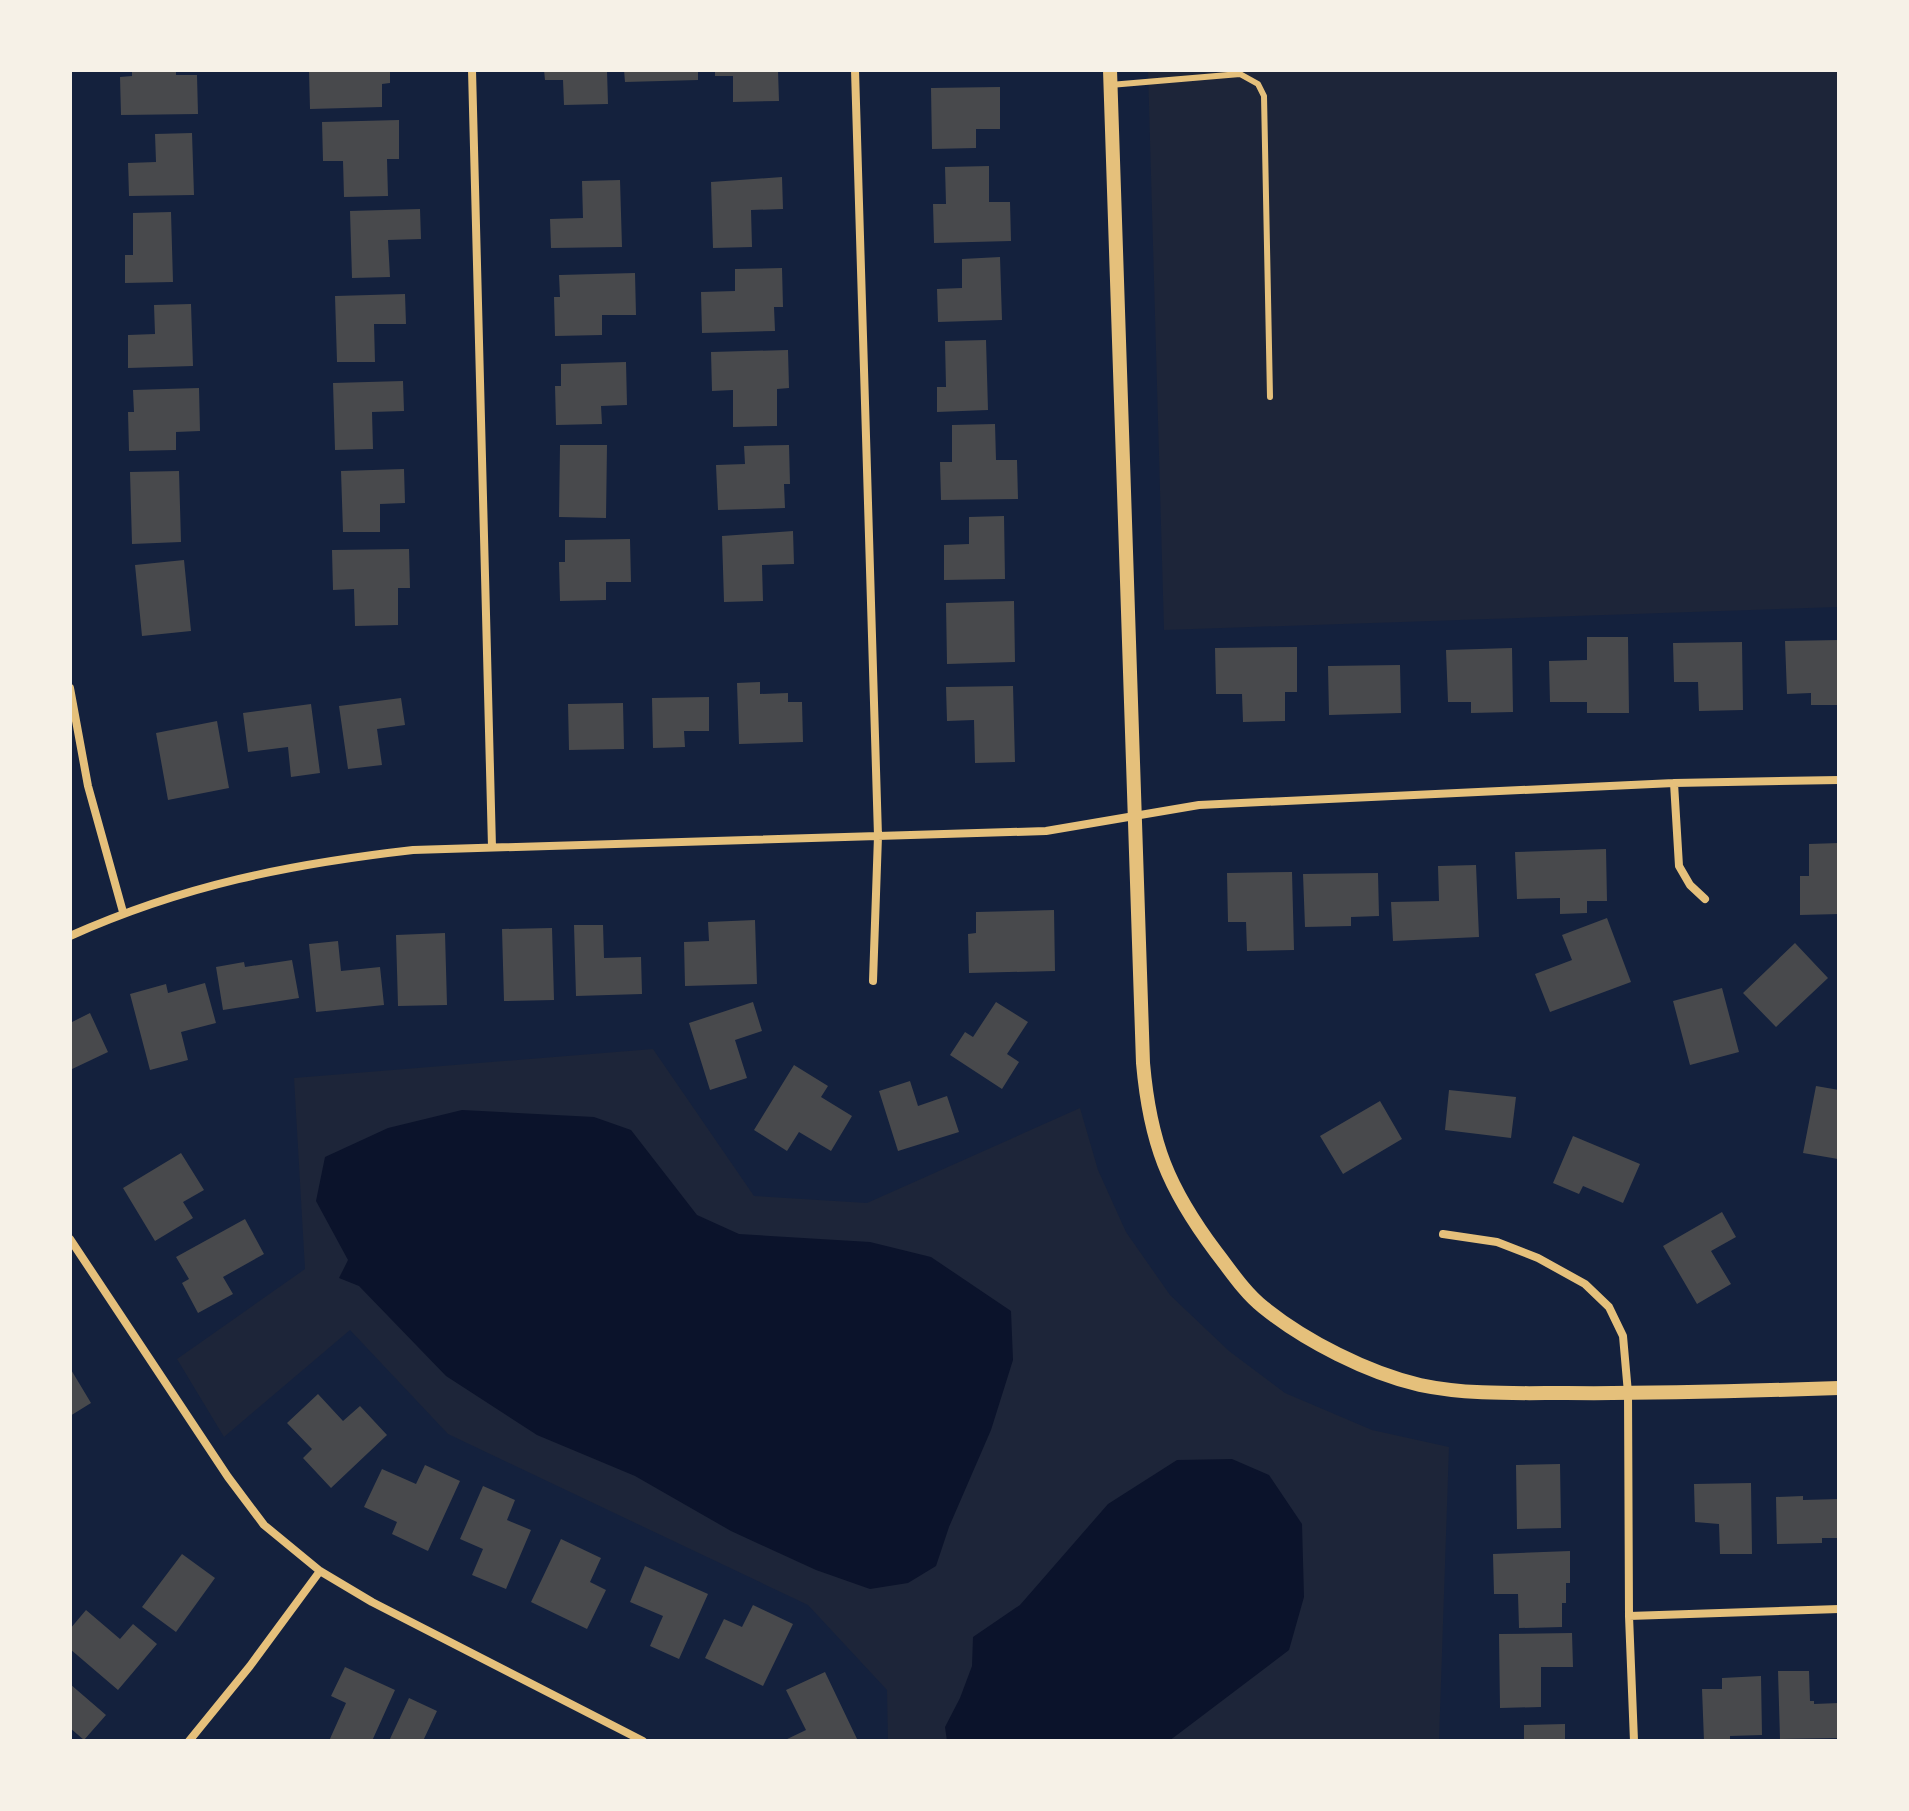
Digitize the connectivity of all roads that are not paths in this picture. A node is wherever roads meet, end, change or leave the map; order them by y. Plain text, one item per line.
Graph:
1 (472, 70) edge
2 (855, 70) edge
3 (1110, 78) edge
4 (1270, 397) dead end
5 (70, 688) edge
6 (1839, 780) edge
7 (1674, 783) junction
8 (1136, 816) junction
9 (878, 836) junction
10 (492, 847) junction
11 (1705, 899) dead end
12 (123, 912) junction
13 (70, 936) edge
14 (873, 981) dead end
15 (1443, 1234) dead end
16 (70, 1239) edge
17 (1839, 1388) edge
18 (1628, 1393) junction
19 (320, 1571) junction
20 (1839, 1609) edge
21 (1629, 1616) junction
22 (189, 1741) edge
23 (643, 1741) edge
24 (1634, 1741) edge

1 - 10 street
2 - 9 street
3 - 4 lane
3 - 8 street
5 - 12 street
6 - 7 street
7 - 8 street
7 - 11 street
8 - 9 street
8 - 18 street
9 - 10 street
9 - 14 street
10 - 12 street
12 - 13 street
15 - 18 street
16 - 19 street
17 - 18 street
18 - 21 street
19 - 22 street
19 - 23 street
20 - 21 street
21 - 24 street

